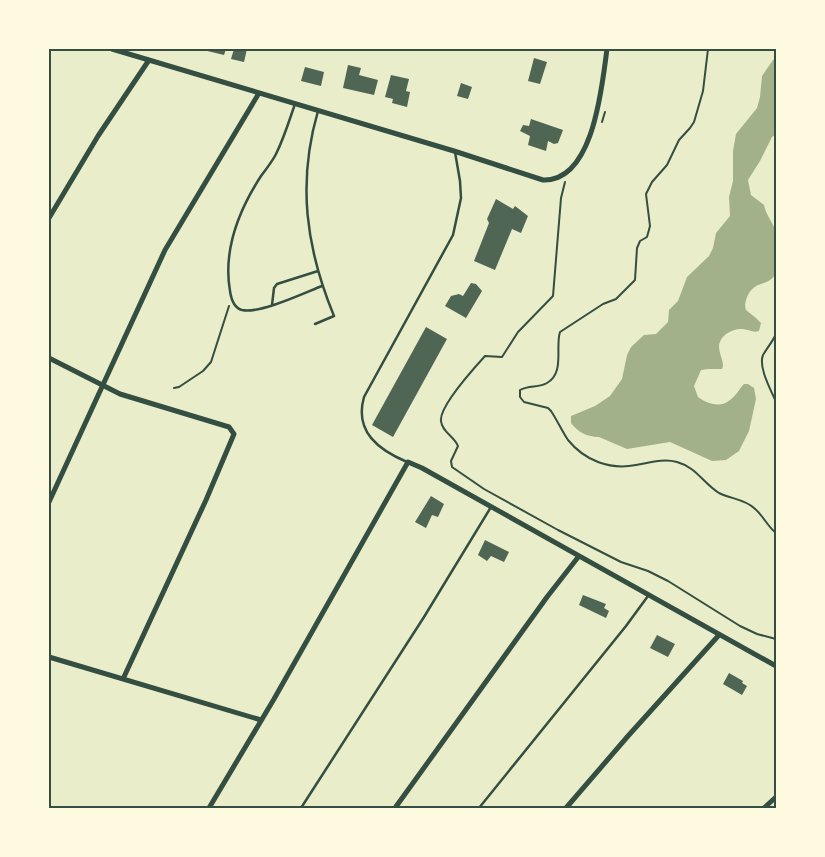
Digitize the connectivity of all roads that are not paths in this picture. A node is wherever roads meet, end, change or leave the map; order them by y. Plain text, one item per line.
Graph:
1 (112, 49) edge
2 (607, 49) edge
3 (150, 60) junction
4 (259, 93) junction
5 (295, 103) junction
6 (318, 110) junction
7 (454, 151) junction
8 (49, 218) edge
9 (318, 271) junction
10 (322, 286) junction
11 (272, 305) junction
12 (315, 324) dead end
13 (49, 358) edge
14 (102, 386) junction
15 (408, 462) junction
16 (49, 502) edge
17 (491, 507) junction
18 (579, 556) junction
19 (648, 595) junction
20 (720, 635) junction
21 (49, 657) edge
22 (776, 666) edge
23 (123, 679) junction
24 (261, 720) junction
25 (776, 797) edge
26 (209, 808) edge
27 (301, 808) edge
28 (395, 808) edge
29 (479, 808) edge
30 (566, 808) edge
31 (764, 808) edge

1 - 3 street
2 - 7 street
3 - 4 street
3 - 8 street
4 - 5 street
4 - 14 street
5 - 6 street
5 - 11 lane
6 - 7 street
6 - 9 lane
7 - 15 lane
9 - 10 lane
9 - 11 lane
10 - 11 lane
10 - 12 lane
13 - 14 street
14 - 16 street
14 - 23 street
15 - 17 street
15 - 24 street
17 - 18 street
17 - 27 lane
18 - 19 street
18 - 28 street
19 - 20 street
19 - 29 lane
20 - 22 street
20 - 30 street
21 - 23 street
23 - 24 street
24 - 26 street
25 - 31 street

